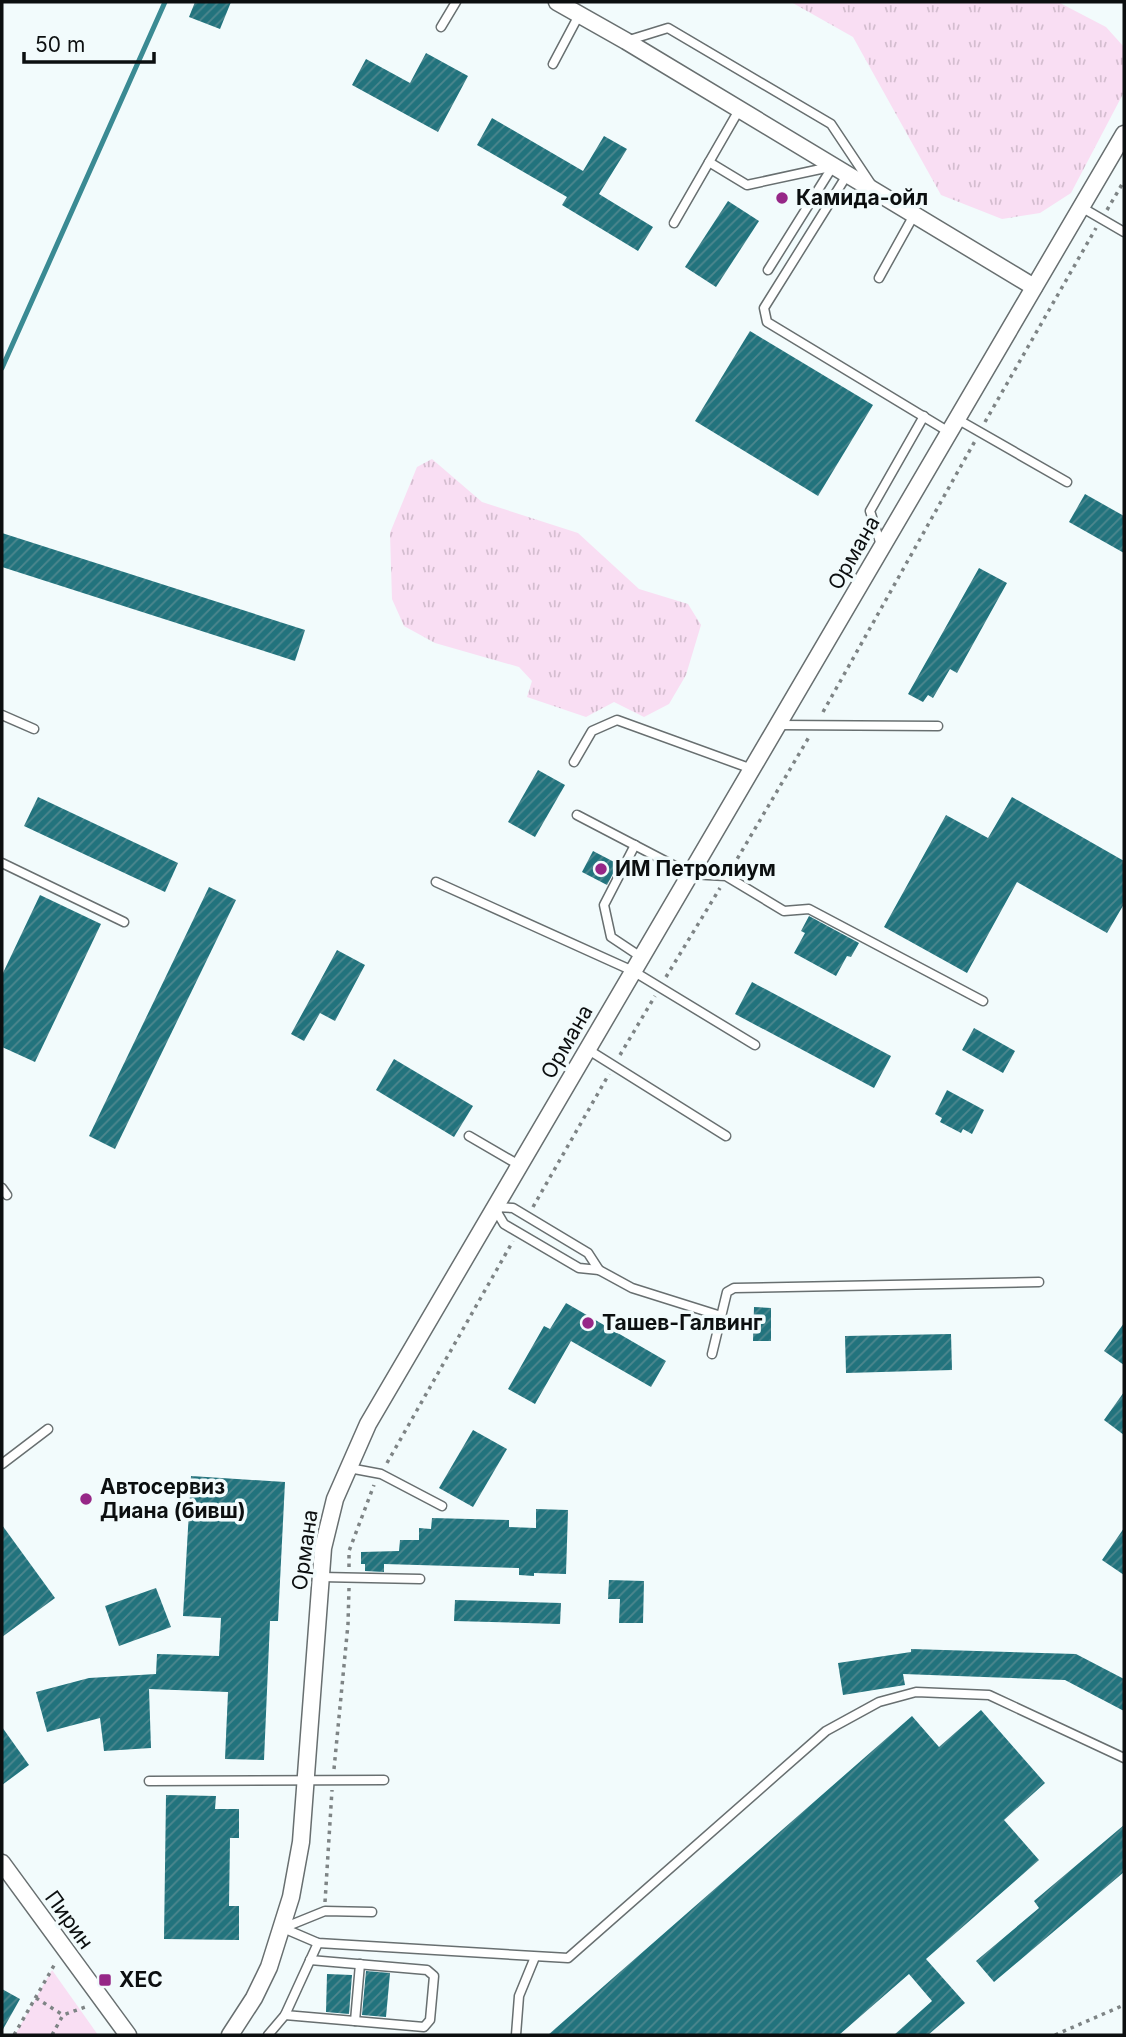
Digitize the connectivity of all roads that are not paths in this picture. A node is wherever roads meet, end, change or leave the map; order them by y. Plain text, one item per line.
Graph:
1 (456, 2) edge
2 (557, 2) edge
3 (579, 15) junction
4 (441, 27) dead end
5 (626, 41) junction
6 (553, 64) dead end
7 (739, 110) junction
8 (1124, 134) edge
9 (709, 162) junction
10 (840, 171) junction
11 (877, 193) junction
12 (1081, 207) junction
13 (914, 215) junction
14 (674, 223) dead end
15 (1124, 232) edge
16 (768, 270) dead end
17 (879, 278) dead end
18 (1034, 288) junction
19 (924, 416) junction
20 (953, 425) junction
21 (1067, 482) dead end
22 (881, 548) junction
23 (2, 715) edge
24 (777, 725) junction
25 (938, 726) dead end
26 (34, 729) dead end
27 (574, 762) dead end
28 (752, 769) junction
29 (577, 815) dead end
30 (635, 845) junction
31 (2, 863) edge
32 (690, 874) junction
33 (436, 882) dead end
34 (124, 922) dead end
35 (637, 964) junction
36 (983, 1001) dead end
37 (755, 1045) dead end
38 (587, 1049) junction
39 (470, 1136) dead end
40 (726, 1136) dead end
41 (519, 1165) junction
42 (494, 1207) junction
43 (599, 1270) junction
44 (1039, 1282) dead end
45 (721, 1316) junction
46 (712, 1354) dead end
47 (48, 1429) dead end
48 (2, 1464) edge
49 (348, 1468) junction
50 (442, 1506) dead end
51 (321, 1577) junction
52 (420, 1579) dead end
53 (1124, 1758) edge
54 (306, 1780) junction
55 (384, 1780) dead end
56 (149, 1781) dead end
57 (2, 1863) edge
58 (372, 1912) dead end
59 (283, 1928) junction
60 (318, 1942) junction
61 (535, 1957) junction
62 (310, 1960) junction
63 (360, 1964) junction
64 (285, 2015) junction
65 (355, 2021) junction
66 (128, 2035) edge
67 (230, 2035) edge
68 (268, 2035) edge
69 (516, 2035) edge

1 - 4 lane
2 - 3 street
3 - 5 street
3 - 6 lane
5 - 7 street
5 - 11 lane
7 - 9 lane
7 - 10 street
8 - 12 street, Ормана
9 - 10 lane
9 - 14 lane
10 - 11 street
10 - 16 lane
10 - 19 lane
11 - 13 street
12 - 15 lane
12 - 18 street, Ормана
13 - 17 lane
13 - 18 street
18 - 20 street, Ормана
19 - 20 lane
19 - 22 lane
20 - 21 lane
20 - 22 street, Ормана
22 - 24 street, Ормана
23 - 26 lane
24 - 25 lane
24 - 28 street, Ормана
27 - 28 lane
28 - 32 street, Ормана
29 - 30 lane
30 - 32 lane
30 - 35 lane
31 - 34 lane
32 - 35 street, Ормана
32 - 36 lane
33 - 35 lane
35 - 37 lane
35 - 38 street, Ормана
38 - 40 lane
38 - 41 street, Ормана
39 - 41 lane
41 - 42 street, Ормана
42 - 43 lane
42 - 43 lane
42 - 49 street, Ормана
43 - 45 lane
44 - 45 lane
45 - 46 lane
47 - 48 lane
49 - 50 lane
49 - 51 street, Ормана
51 - 52 lane
51 - 54 street, Ормана
53 - 61 lane
54 - 55 lane
54 - 56 lane
54 - 59 street, Ормана
57 - 66 street, Пирин
58 - 59 lane
59 - 60 lane
59 - 67 street, Ормана
60 - 61 lane
60 - 62 lane
61 - 69 lane
62 - 63 lane
62 - 64 lane
63 - 65 lane
63 - 65 lane
64 - 65 lane
64 - 68 lane

